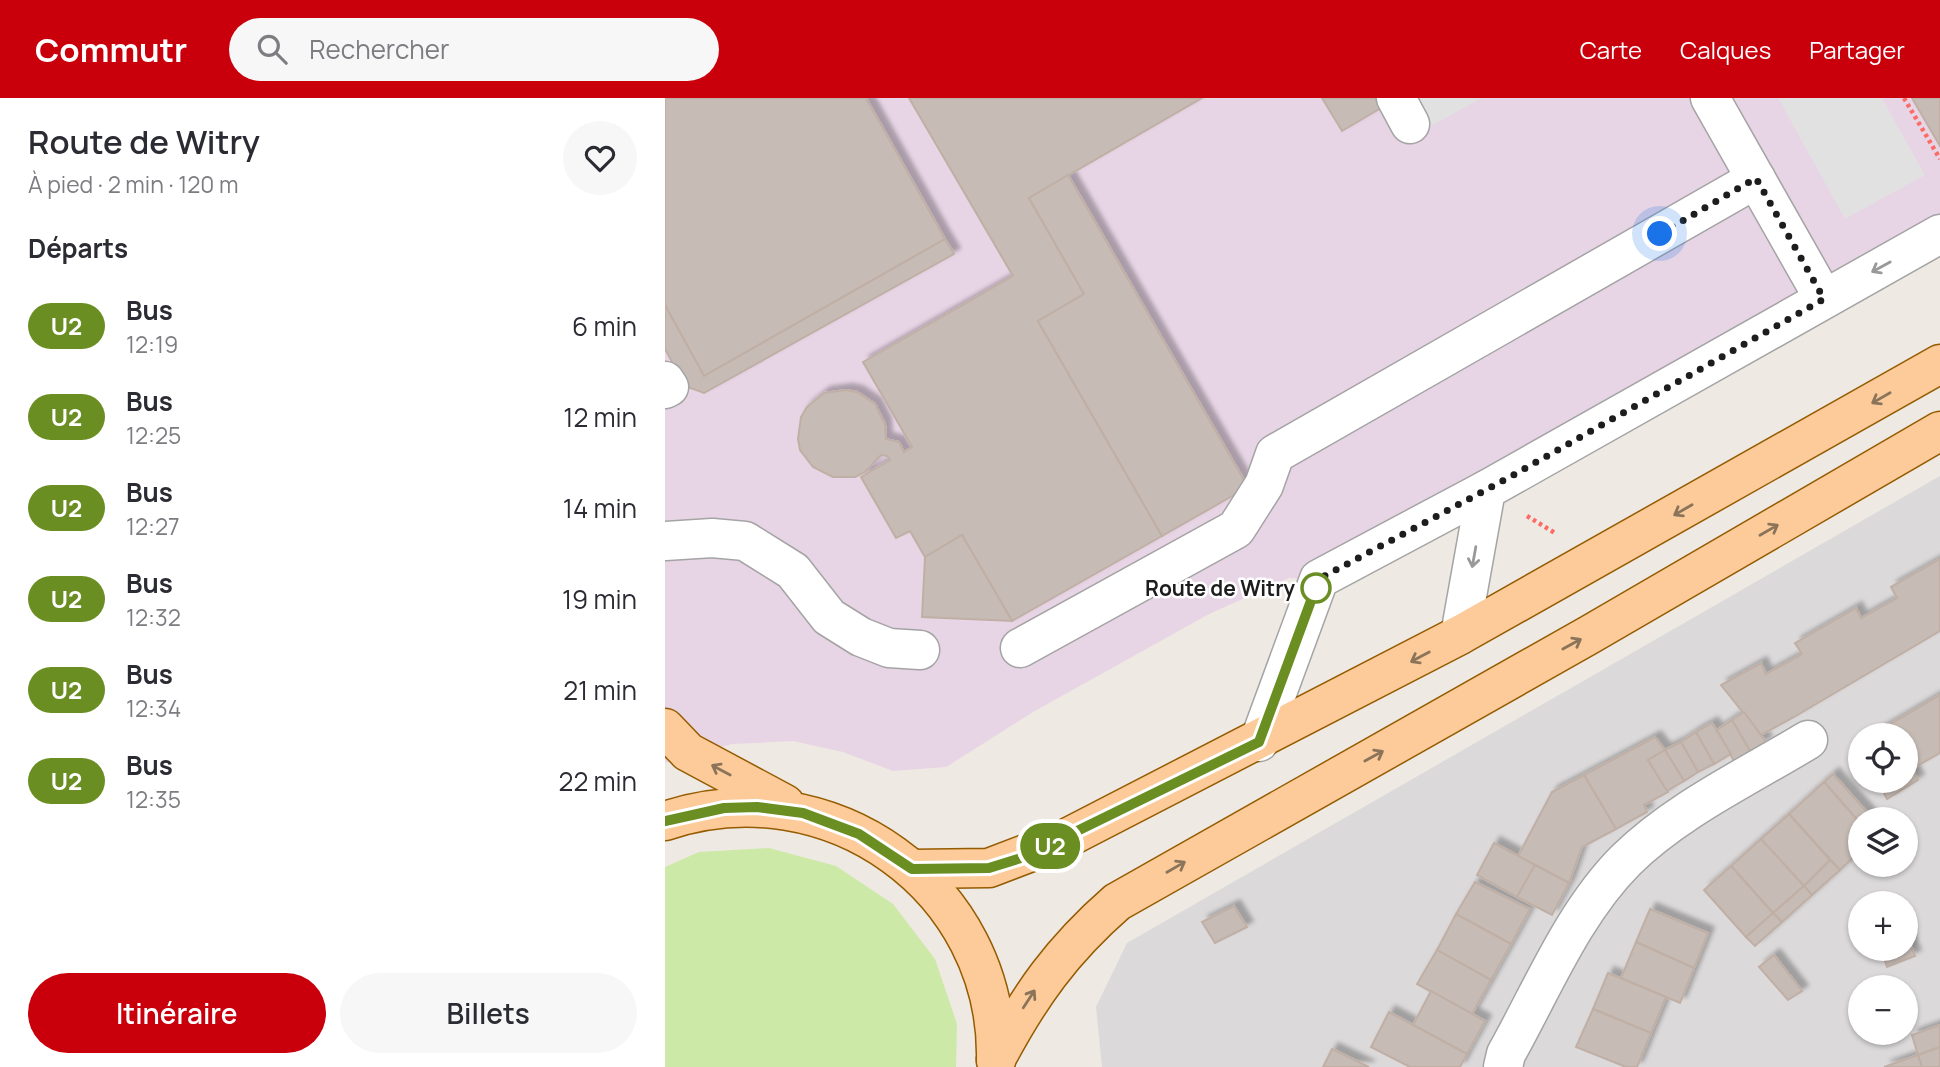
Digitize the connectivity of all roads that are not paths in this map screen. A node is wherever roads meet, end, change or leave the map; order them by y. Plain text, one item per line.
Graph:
1 (1710, 98) edge
2 (1756, 178) junction
3 (1940, 233) edge
4 (1824, 299) junction
5 (1940, 364) edge
6 (1940, 431) edge
7 (1486, 490) junction
8 (673, 546) edge
9 (1460, 635) junction
10 (1020, 648) dead end
11 (920, 650) dead end
12 (665, 728) edge
13 (1808, 740) dead end
14 (1259, 742) junction
15 (803, 813) junction
16 (665, 821) edge
17 (912, 869) junction
18 (996, 1063) edge
19 (1503, 1067) edge

1 - 2 street
2 - 4 street
2 - 10 street
3 -> 4 street
4 - 7 street
5 -> 9 main road
18 -> 6 main road
7 -> 9 street
7 - 14 street
8 - 11 street
9 -> 14 main road
15 -> 12 main road
13 - 19 street
14 - 17 main road
15 - 16 main road
15 - 17 main road
17 - 18 main road

